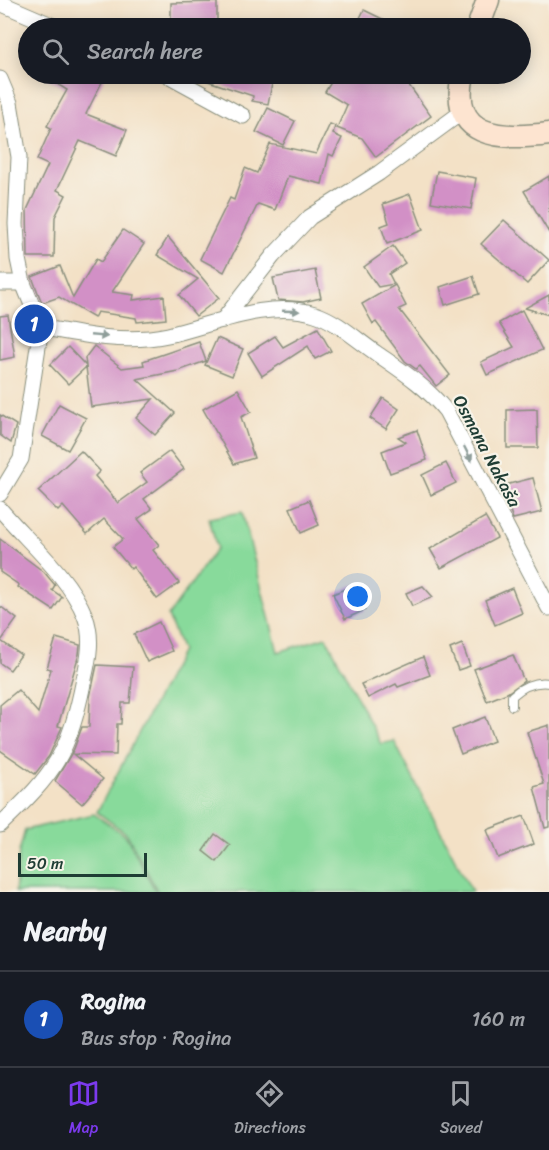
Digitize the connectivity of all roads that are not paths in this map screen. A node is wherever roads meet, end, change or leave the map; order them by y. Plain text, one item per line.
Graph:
1 (488, 0) edge
2 (0, 3) edge
3 (35, 18) edge
4 (482, 18) edge
5 (0, 79) edge
6 (184, 84) edge
7 (461, 84) edge
8 (462, 112) junction
9 (243, 116) dead end
10 (549, 134) edge
11 (0, 283) edge
12 (23, 283) junction
13 (223, 320) junction
14 (41, 327) junction
15 (0, 494) edge
16 (0, 509) edge
17 (549, 608) edge
18 (549, 683) edge
19 (512, 706) dead end
20 (0, 825) edge

1 - 4 street
2 - 3 street
5 - 12 street
6 - 9 street
7 - 8 street
8 - 10 street
8 - 13 street
11 - 12 street
12 - 14 street
14 -> 13 street, Osmana Nakaša
13 -> 17 street, Osmana Nakaša
14 - 15 street
16 - 20 street
18 - 19 lane

